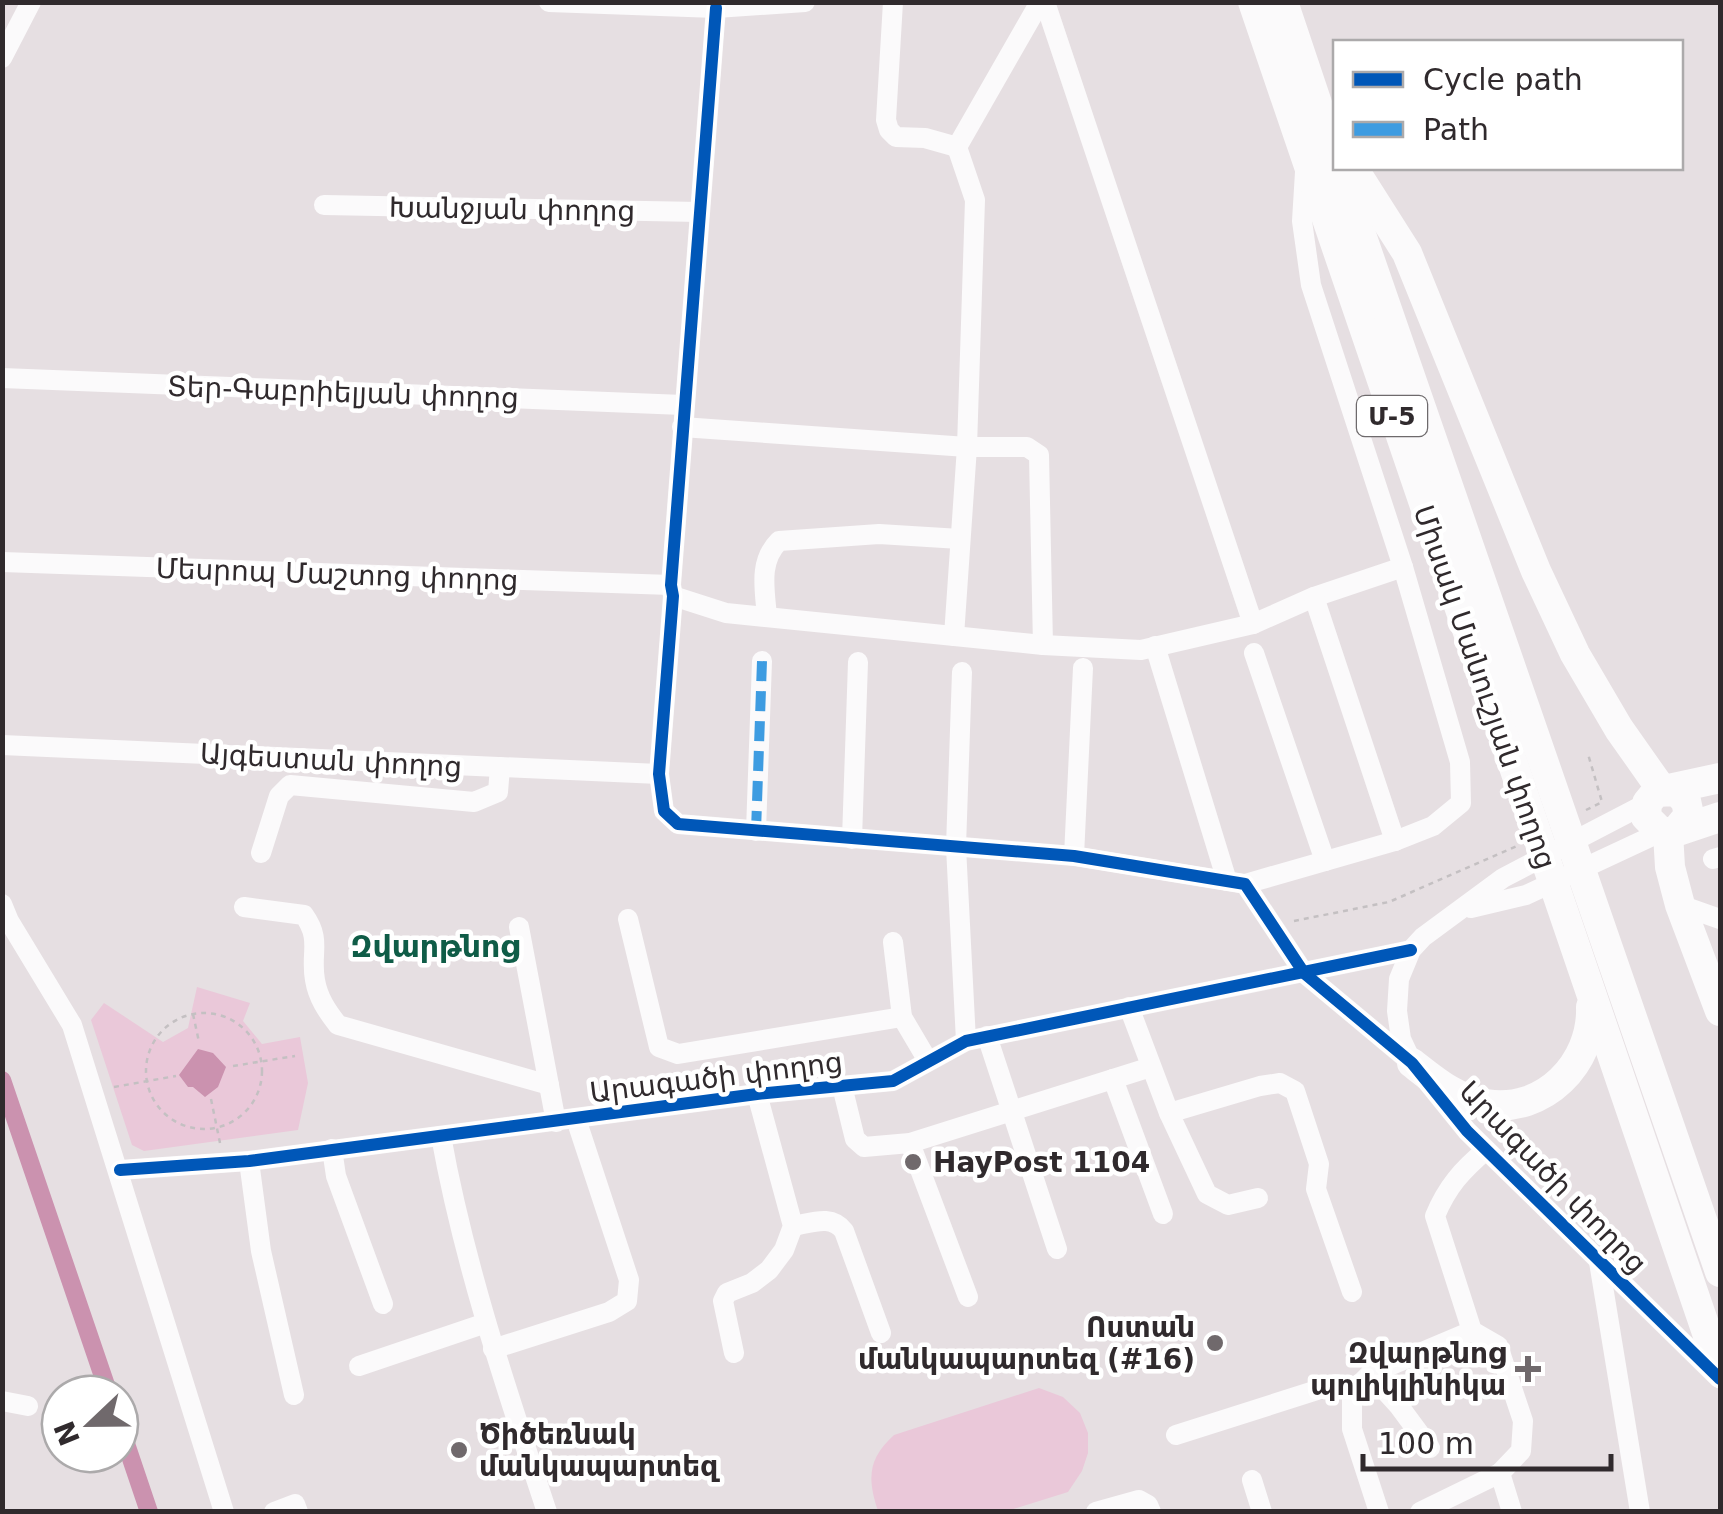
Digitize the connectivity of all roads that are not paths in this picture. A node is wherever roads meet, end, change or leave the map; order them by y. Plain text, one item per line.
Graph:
1 (31, 2) edge
2 (550, 2) edge
3 (805, 2) edge
4 (893, 2) edge
5 (1043, 2) edge
6 (1252, 2) edge
7 (1283, 2) edge
8 (716, 8) junction
9 (2, 58) edge
10 (1328, 127) edge
11 (957, 147) junction
12 (1320, 162) edge
13 (1339, 170) edge
14 (1354, 170) edge
15 (324, 205) dead end
16 (700, 212) junction
17 (2, 378) edge
18 (683, 405) junction
19 (682, 427) junction
20 (967, 447) junction
21 (960, 539) junction
22 (2, 562) edge
23 (1403, 568) junction
24 (672, 591) junction
25 (1314, 597) junction
26 (767, 618) junction
27 (1254, 624) junction
28 (954, 636) junction
29 (1043, 645) junction
30 (1155, 646) junction
31 (1254, 653) dead end
32 (762, 662) dead end
33 (858, 662) dead end
34 (1083, 668) dead end
35 (962, 672) dead end
36 (2, 745) edge
37 (500, 767) junction
38 (659, 774) junction
39 (1720, 778) edge
40 (1659, 794) junction
41 (1720, 817) edge
42 (756, 831) junction
43 (1668, 832) junction
44 (852, 838) junction
45 (1395, 841) junction
46 (956, 847) junction
47 (262, 853) dead end
48 (1074, 856) junction
49 (1325, 861) junction
50 (1236, 883) junction
51 (1680, 905) junction
52 (244, 908) dead end
53 (1464, 909) junction
54 (4, 910) edge
55 (628, 918) dead end
56 (1720, 919) edge
57 (518, 927) dead end
58 (893, 942) dead end
59 (1411, 950) junction
60 (1304, 973) junction
61 (1590, 994) junction
62 (1129, 1007) junction
63 (1720, 1011) edge
64 (902, 1017) junction
65 (987, 1036) junction
66 (966, 1041) junction
67 (928, 1062) junction
68 (1412, 1063) junction
69 (1151, 1067) junction
70 (1113, 1079) junction
71 (549, 1086) junction
72 (842, 1086) junction
73 (758, 1094) junction
74 (1012, 1111) junction
75 (1169, 1113) junction
76 (566, 1121) junction
77 (441, 1136) junction
78 (910, 1143) junction
79 (332, 1149) junction
80 (1486, 1150) junction
81 (249, 1161) junction
82 (120, 1170) junction
83 (1258, 1198) dead end
84 (1163, 1214) dead end
85 (793, 1226) junction
86 (1057, 1250) dead end
87 (1600, 1262) junction
88 (1720, 1272) edge
89 (1352, 1292) dead end
90 (968, 1297) dead end
91 (383, 1304) dead end
92 (486, 1323) junction
93 (1472, 1331) junction
94 (881, 1333) dead end
95 (493, 1350) junction
96 (734, 1353) dead end
97 (359, 1366) dead end
98 (1720, 1371) edge
99 (1370, 1374) junction
100 (1720, 1379) edge
101 (1352, 1392) junction
102 (294, 1395) dead end
103 (2, 1401) edge
104 (28, 1406) dead end
105 (1176, 1435) dead end
106 (1430, 1448) dead end
107 (1500, 1473) junction
108 (1252, 1480) dead end
109 (224, 1512) edge
110 (274, 1512) edge
111 (298, 1512) edge
112 (548, 1512) edge
113 (1096, 1512) edge
114 (1150, 1512) edge
115 (1262, 1512) edge
116 (1379, 1512) edge
117 (1420, 1512) edge
118 (1512, 1512) edge
119 (1640, 1512) edge

1 - 9 street
2 - 8 street
3 - 8 street
4 - 11 street
5 - 11 street
5 - 27 street
6 - 12 highway, Միսակ Մանուշյան փողոց / Մ-5
7 - 10 highway, Միսակ Մանուշյան փողոց / Մ-5
8 - 16 street
10 - 12 highway, Միսակ Մանուշյան փողոց / Մ-5
11 - 20 street
12 - 23 street
12 - 61 highway, Միսակ Մանուշյան փողոց / Մ-5
13 - 88 highway, Միսակ Մանուշյան փողոց / Մ-5
14 - 40 highway
15 - 16 street, Խանջյան փողոց
16 - 18 street
17 - 18 street, Տեր-Գաբրիելյան փողոց
18 - 19 street
19 - 20 street
19 - 24 street
20 - 21 street
20 - 29 street
21 - 26 street
21 - 28 street
22 - 24 street, Մեսրոպ Մաշտոց փողոց
23 - 25 street, Մեսրոպ Մաշտոց փողոց
23 - 45 street
24 - 26 street, Մեսրոպ Մաշտոց փողոց
24 - 38 street
25 - 27 street, Մեսրոպ Մաշտոց փողոց
25 - 45 street
26 - 28 street, Մեսրոպ Մաշտոց փողոց
27 - 30 street, Մեսրոպ Մաշտոց փողոց
28 - 29 street, Մեսրոպ Մաշտոց փողոց
29 - 30 street, Մեսրոպ Մաշտոց փողոց
30 - 50 street
31 - 49 street
32 - 42 street
33 - 44 street
34 - 48 street
35 - 46 street
36 - 37 street, Այգեստան փողոց
37 - 38 street, Այգեստան փողոց
37 - 47 street
38 - 42 street
39 - 40 highway
40 - 43 highway
40 - 53 street
41 - 43 highway
42 - 44 street
43 - 51 highway
43 - 53 street
44 - 46 street
45 - 49 street
46 - 48 street
46 - 66 street
48 - 50 street
49 - 50 street
50 - 60 street
51 - 56 street
51 - 63 highway
52 - 71 street
53 - 59 street
54 - 82 street
55 - 64 street
57 - 71 street
58 - 64 street
59 - 60 street, Արագածի փողոց
59 - 68 street
60 - 62 street, Արագածի փողոց
60 - 68 street, Արագածի փողոց
61 - 68 highway
61 - 98 highway, Միսակ Մանուշյան փողոց / Մ-5
62 - 65 street, Արագածի փողոց
62 - 69 street
64 - 67 street
65 - 66 street, Արագածի փողոց
65 - 74 street
66 - 67 street, Արագածի փողոց
67 - 72 street, Արագածի փողոց
68 - 80 street, Արագածի փողոց
69 - 70 street
69 - 75 street
70 - 74 street
70 - 84 street
71 - 76 street
72 - 73 street, Արագածի փողոց
72 - 78 street
73 - 76 street, Արագածի փողոց
73 - 85 street
74 - 78 street
74 - 86 street
75 - 83 street
75 - 89 street
76 - 77 street, Արագածի փողոց
76 - 95 street
77 - 79 street, Արագածի փողոց
77 - 92 street
78 - 90 street
79 - 81 street, Արագածի փողոց
79 - 91 street
80 - 87 street, Արագածի փողոց
80 - 93 street
81 - 82 street, Արագածի փողոց
81 - 102 street
82 - 109 street
85 - 94 street
85 - 96 street
87 - 100 street, Արագածի փողոց
87 - 119 street
92 - 95 street
92 - 97 street
93 - 99 street
93 - 107 street
95 - 112 street
99 - 101 street
99 - 106 street
101 - 105 street
101 - 116 street
103 - 104 street
107 - 117 street
107 - 118 street
108 - 115 street
110 - 111 street
113 - 114 street

